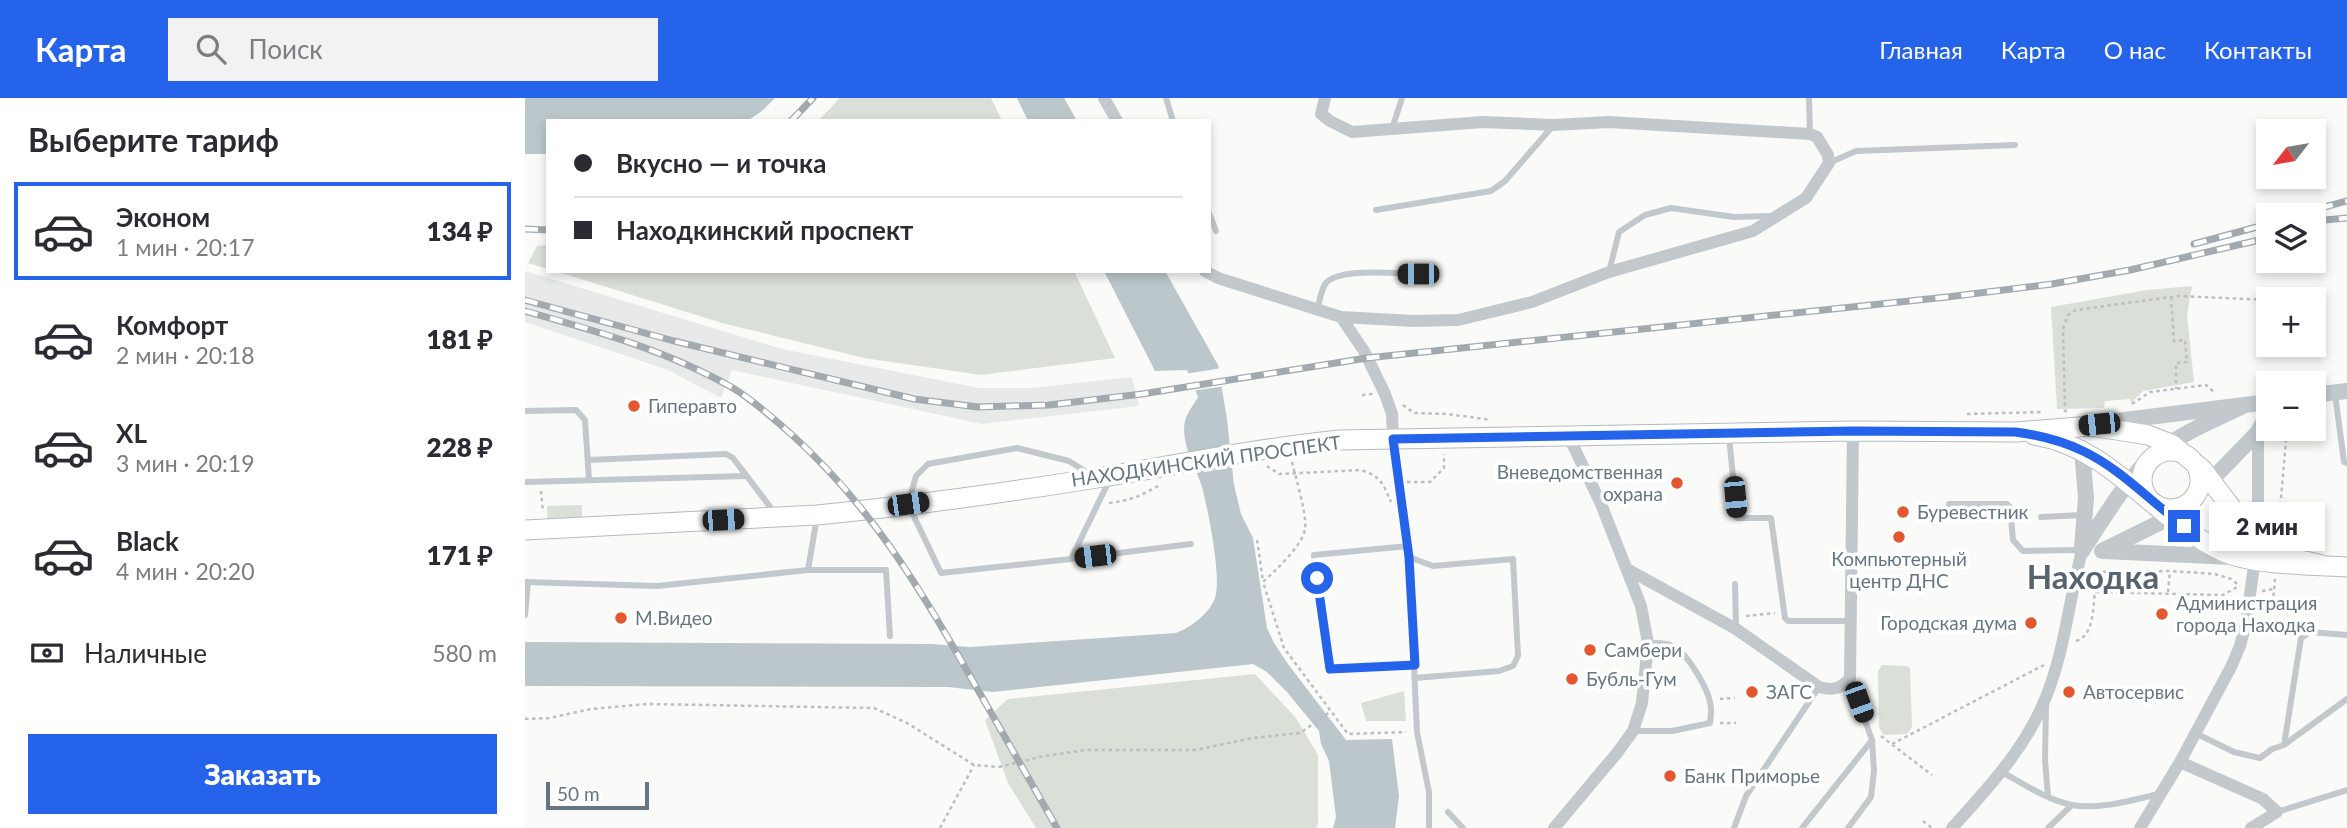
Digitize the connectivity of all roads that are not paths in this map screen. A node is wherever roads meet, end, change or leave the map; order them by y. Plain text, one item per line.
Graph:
1 (1104, 98) edge
2 (1166, 98) edge
3 (1325, 98) edge
4 (1402, 98) edge
5 (1809, 98) edge
6 (1116, 119) edge
7 (1172, 119) edge
8 (1553, 125) junction
9 (1391, 130) junction
10 (1810, 134) junction
11 (2015, 145) dead end
12 (1829, 163) junction
13 (1376, 210) dead end
14 (1776, 215) junction
15 (1211, 218) edge
16 (1216, 231) dead end
17 (1609, 272) junction
18 (1209, 273) edge
19 (1418, 274) dead end
20 (1317, 311) junction
21 (1341, 317) junction
22 (2341, 392) edge
23 (2256, 404) edge
24 (2245, 405) junction
25 (525, 411) edge
26 (2070, 419) junction
27 (1853, 431) junction
28 (2015, 432) junction
29 (1729, 434) junction
30 (2256, 434) edge
31 (1569, 437) junction
32 (1393, 439) junction
33 (2258, 441) edge
34 (2171, 444) junction
35 (2082, 450) junction
36 (2151, 458) junction
37 (587, 460) junction
38 (2192, 460) junction
39 (2347, 463) edge
40 (745, 476) junction
41 (1104, 477) junction
42 (589, 480) junction
43 (2211, 480) junction
44 (525, 482) edge
45 (2129, 483) junction
46 (2150, 500) junction
47 (2191, 501) junction
48 (1949, 503) dead end
49 (908, 504) junction
50 (2084, 515) junction
51 (817, 516) junction
52 (778, 517) junction
53 (2041, 517) dead end
54 (2171, 517) junction
55 (535, 530) edge
56 (2258, 538) junction
57 (1191, 544) dead end
58 (1408, 546) junction
59 (2082, 551) junction
60 (2102, 551) junction
61 (1409, 557) junction
62 (2276, 557) junction
63 (2246, 558) junction
64 (1072, 559) junction
65 (2347, 567) edge
66 (808, 569) junction
67 (1627, 569) junction
68 (526, 582) edge
69 (1735, 584) dead end
70 (525, 615) edge
71 (1851, 621) junction
72 (1736, 623) junction
73 (2347, 635) edge
74 (890, 636) dead end
75 (1648, 643) junction
76 (1415, 665) junction
77 (1415, 678) junction
78 (1850, 679) junction
79 (1819, 687) junction
80 (2046, 698) junction
81 (2347, 699) edge
82 (1633, 731) junction
83 (2195, 733) junction
84 (1872, 740) junction
85 (2284, 745) junction
86 (2180, 762) junction
87 (2002, 772) junction
88 (2347, 790) edge
89 (2160, 794) junction
90 (2048, 797) junction
91 (2072, 805) junction
92 (2277, 812) junction
93 (1448, 813) dead end
94 (1429, 828) edge
95 (1463, 828) edge
96 (1554, 828) edge
97 (1734, 828) edge
98 (1802, 828) edge
99 (1848, 828) edge
100 (1952, 828) edge
101 (2047, 828) edge
102 (2140, 828) edge
103 (2252, 828) edge

1 - 6 street
2 - 7 lane
3 - 9 street
4 - 9 lane
5 - 10 lane
8 - 9 street
8 - 10 street
8 - 13 lane
10 - 12 street
11 - 12 lane
12 - 14 street
14 - 17 street
14 - 17 lane
15 - 16 lane
17 - 21 street
18 - 20 street
19 - 20 lane
20 - 21 street
21 - 32 street
22 - 39 lane
23 - 24 street
24 - 26 street
24 - 34 street
25 - 37 lane
26 - 28 main road, НАХОДКИНСКИЙ ПРОСПЕКТ
26 - 34 main road, НАХОДКИНСКИЙ ПРОСПЕКТ
27 - 28 main road, НАХОДКИНСКИЙ ПРОСПЕКТ
27 - 29 main road, НАХОДКИНСКИЙ ПРОСПЕКТ
27 - 71 street
28 - 35 main road, НАХОДКИНСКИЙ ПРОСПЕКТ
29 - 31 main road, НАХОДКИНСКИЙ ПРОСПЕКТ
29 - 71 lane
30 - 43 street
31 - 32 main road, НАХОДКИНСКИЙ ПРОСПЕКТ
31 - 67 street
32 - 41 main road, НАХОДКИНСКИЙ ПРОСПЕКТ
32 - 58 lane
33 - 56 street
34 - 36 street
34 - 38 main road, НАХОДКИНСКИЙ ПРОСПЕКТ
35 - 45 main road, НАХОДКИНСКИЙ ПРОСПЕКТ
35 - 50 street
36 - 38 main road
36 - 45 street
36 - 46 main road
37 - 40 lane
37 - 42 lane
38 - 43 main road, НАХОДКИНСКИЙ ПРОСПЕКТ
38 - 47 main road
40 - 42 lane
40 - 52 lane
41 - 49 main road, НАХОДКИНСКИЙ ПРОСПЕКТ
41 - 49 lane
41 - 64 lane
42 - 44 lane
43 - 47 street
43 - 56 main road, НАХОДКИНСКИЙ ПРОСПЕКТ
45 - 46 main road, НАХОДКИНСКИЙ ПРОСПЕКТ
45 - 59 street
46 - 47 main road
46 - 54 main road, НАХОДКИНСКИЙ ПРОСПЕКТ
47 - 54 street
48 - 59 lane
49 - 51 main road, НАХОДКИНСКИЙ ПРОСПЕКТ
49 - 64 lane
50 - 53 lane
50 - 59 street
51 - 52 main road, НАХОДКИНСКИЙ ПРОСПЕКТ
51 - 66 lane
52 - 55 main road, НАХОДКИНСКИЙ ПРОСПЕКТ
54 - 60 street
54 - 63 main road, НАХОДКИНСКИЙ ПРОСПЕКТ
56 - 62 main road, НАХОДКИНСКИЙ ПРОСПЕКТ
56 - 63 street
57 - 64 lane
58 - 61 lane
58 - 76 lane
59 - 60 street
59 - 80 street
60 - 63 street
61 - 76 lane
61 - 77 lane
62 - 63 main road, НАХОДКИНСКИЙ ПРОСПЕКТ
62 - 65 main road, НАХОДКИНСКИЙ ПРОСПЕКТ
63 - 83 street
66 - 68 lane
66 - 74 lane
67 - 72 street
67 - 75 street
68 - 70 lane
69 - 72 lane
71 - 78 street
72 - 79 street
73 - 85 lane
75 - 82 street
75 - 82 lane
76 - 77 lane
77 - 94 lane
78 - 79 street
78 - 84 lane
79 - 97 lane
80 - 87 street
80 - 90 lane
81 - 85 lane
82 - 96 street
83 - 85 lane
83 - 86 street
84 - 98 lane
84 - 99 lane
86 - 89 street
86 - 92 street
87 - 90 lane
87 - 100 street
88 - 92 lane
89 - 91 lane
89 - 102 street
90 - 91 lane
91 - 101 lane
92 - 103 street
93 - 95 lane

